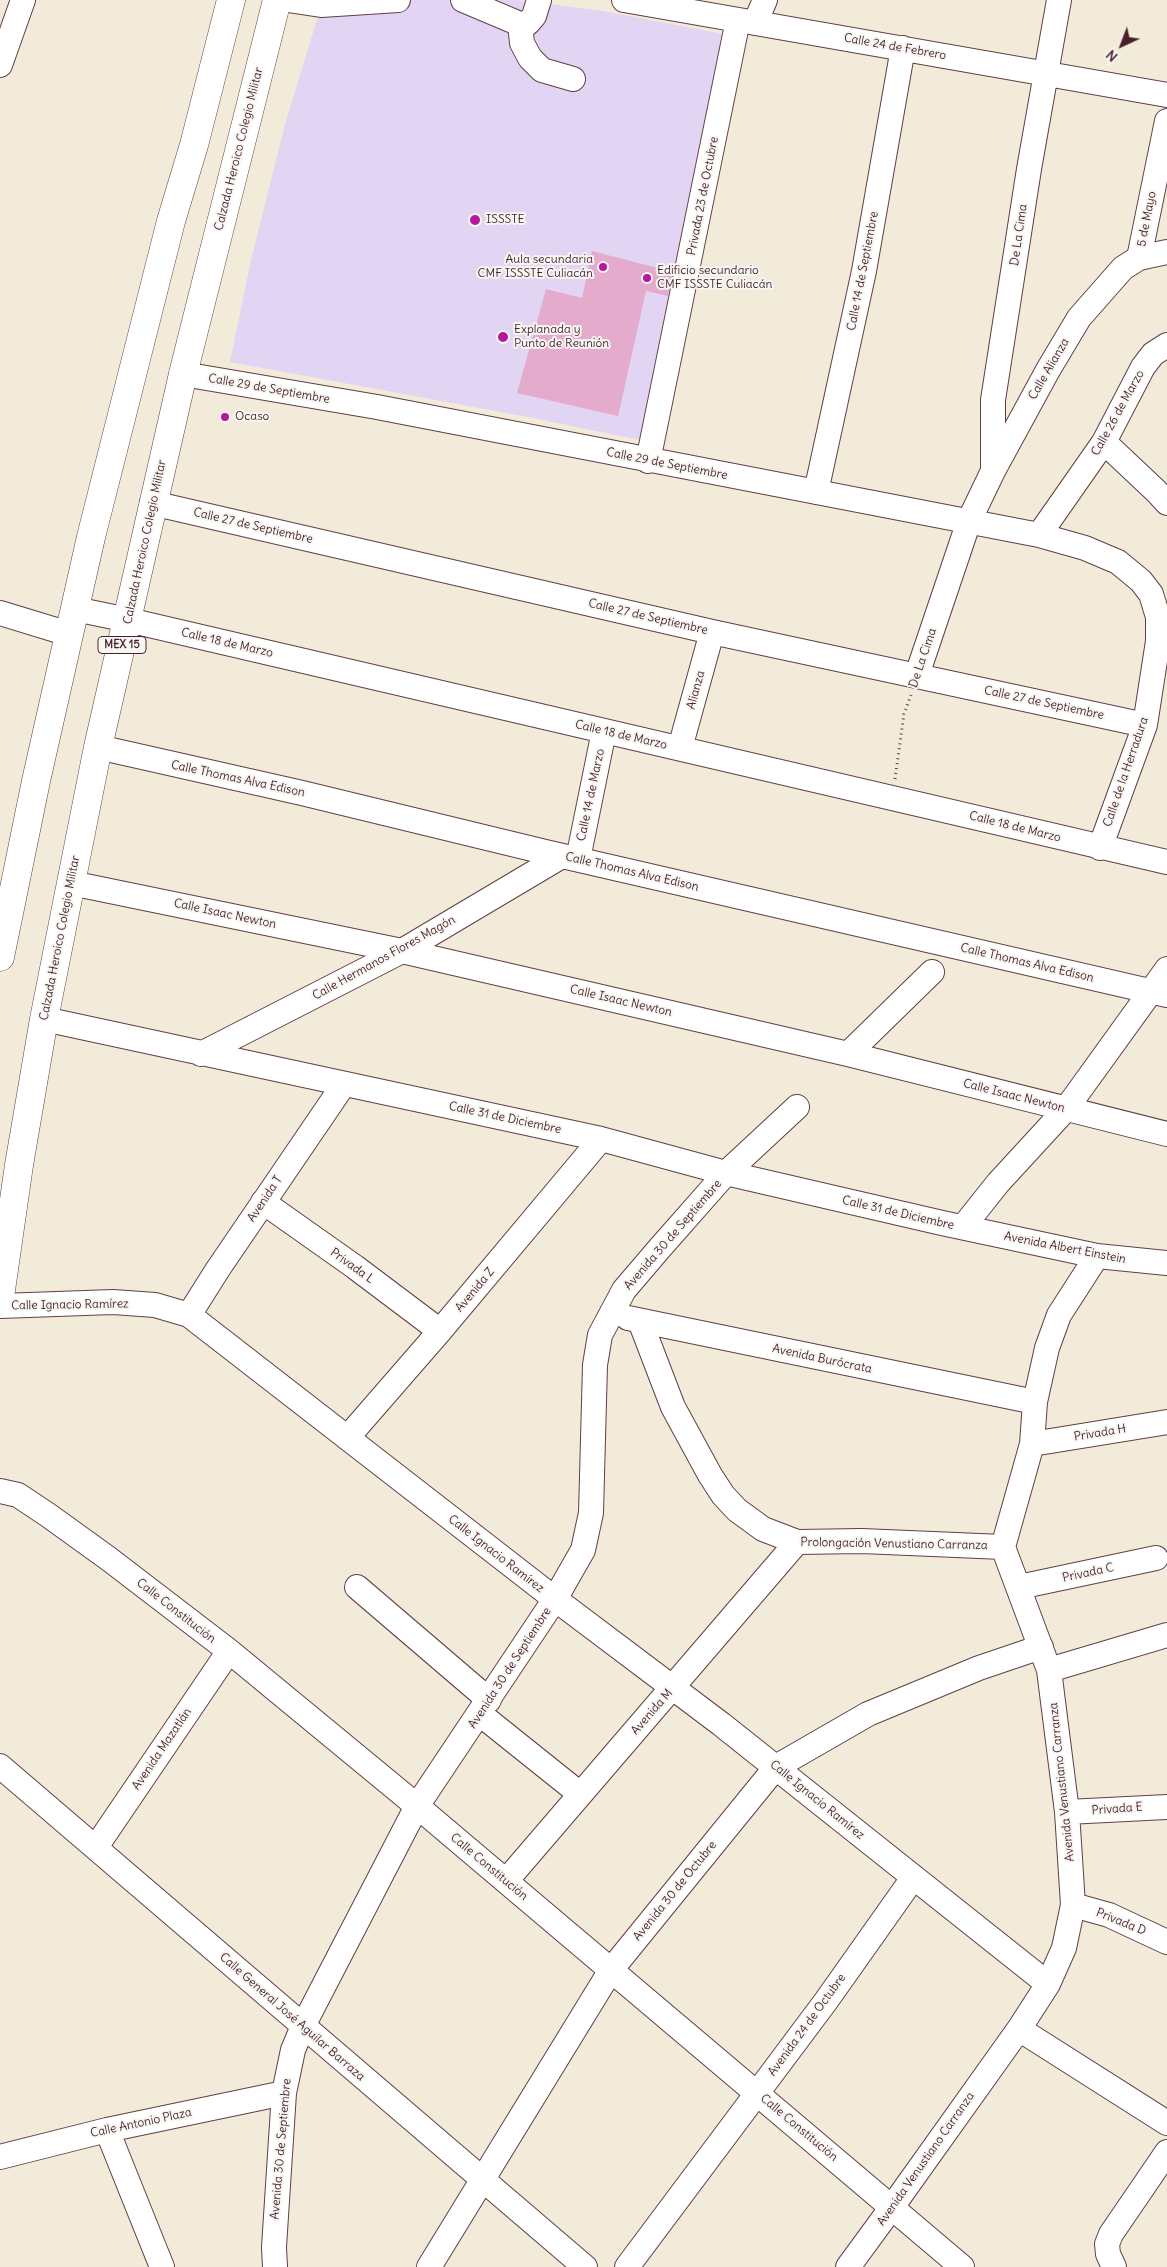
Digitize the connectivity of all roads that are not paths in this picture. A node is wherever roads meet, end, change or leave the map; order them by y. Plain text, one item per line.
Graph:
1 (23, 0) edge
2 (231, 0) edge
3 (277, 0) edge
4 (288, 0) edge
5 (398, 0) edge
6 (463, 0) edge
7 (539, 0) edge
8 (624, 0) edge
9 (765, 0) edge
10 (1059, 0) edge
11 (747, 21) junction
12 (520, 24) junction
13 (902, 48) junction
14 (0, 65) edge
15 (1045, 73) junction
16 (573, 79) dead end
17 (1167, 95) edge
18 (1167, 121) edge
19 (1167, 252) edge
20 (1139, 258) junction
21 (1167, 345) edge
22 (183, 374) junction
23 (1104, 442) junction
24 (648, 461) junction
25 (993, 471) junction
26 (816, 492) junction
27 (152, 503) junction
28 (1167, 503) edge
29 (969, 521) junction
30 (1039, 535) junction
31 (1141, 581) joint
32 (0, 613) edge
33 (128, 620) junction
34 (72, 622) junction
35 (712, 632) junction
36 (918, 675) junction
37 (1145, 725) junction
38 (604, 731) junction
39 (98, 747) junction
40 (680, 748) junction
41 (1100, 848) junction
42 (570, 858) junction
43 (1167, 862) edge
44 (71, 882) junction
45 (402, 951) junction
46 (0, 957) edge
47 (1167, 969) edge
48 (932, 972) dead end
49 (1159, 993) edge
50 (44, 1019) junction
51 (201, 1054) junction
52 (848, 1054) junction
53 (344, 1084) junction
54 (797, 1107) dead end
55 (1066, 1109) junction
56 (1167, 1134) edge
57 (600, 1139) junction
58 (726, 1173) junction
59 (263, 1202) junction
60 (963, 1227) junction
61 (1097, 1256) junction
62 (1167, 1263) edge
63 (0, 1297) edge
64 (0, 1306) edge
65 (611, 1313) junction
66 (189, 1315) junction
67 (640, 1321) junction
68 (440, 1331) junction
69 (1035, 1402) junction
70 (1167, 1422) edge
71 (347, 1438) junction
72 (1032, 1444) junction
73 (0, 1492) edge
74 (797, 1542) junction
75 (1003, 1547) junction
76 (1156, 1558) dead end
77 (1019, 1587) junction
78 (357, 1588) dead end
79 (555, 1599) junction
80 (1167, 1635) edge
81 (1041, 1647) junction
82 (229, 1651) junction
83 (1049, 1670) junction
84 (674, 1688) junction
85 (485, 1707) junction
86 (0, 1766) edge
87 (776, 1767) junction
88 (580, 1794) junction
89 (417, 1806) junction
90 (1167, 1806) edge
91 (1067, 1812) junction
92 (96, 1847) junction
93 (913, 1878) junction
94 (506, 1881) junction
95 (1073, 1905) junction
96 (1167, 1942) edge
97 (611, 1970) junction
98 (1048, 1984) junction
99 (303, 2026) junction
100 (1019, 2029) junction
101 (284, 2093) junction
102 (757, 2093) junction
103 (1167, 2123) edge
104 (107, 2130) junction
105 (1167, 2152) edge
106 (0, 2157) edge
107 (482, 2181) junction
108 (892, 2207) junction
109 (162, 2267) edge
110 (274, 2267) edge
111 (428, 2267) edge
112 (585, 2267) edge
113 (627, 2267) edge
114 (848, 2267) edge
115 (962, 2267) edge
116 (1114, 2267) edge

1 - 14 street
2 - 34 main road
3 - 22 main road, Calzada Heroico Colegio Militar / MEX 15
4 - 5 street
6 - 12 street
7 - 12 street
8 - 11 street, Calle 24 de Febrero
9 - 11 street, Privada 23 de Octubre
10 - 15 street, De La Cima
11 - 13 street, Calle 24 de Febrero
11 - 24 street, Privada 23 de Octubre
12 - 16 street
13 - 15 street, Calle 24 de Febrero
13 - 26 street, Calle 14 de Septiembre
15 - 17 street, Calle 24 de Febrero
15 - 25 street, De La Cima
18 - 20 street, 5 de Mayo
19 - 20 street, Calle Alianza
20 - 25 street, Calle Alianza
21 - 23 street, Calle 26 de Marzo
22 - 24 street, Calle 29 de Septiembre
22 - 27 main road, Calzada Heroico Colegio Militar / MEX 15
23 - 28 street
23 - 30 street, Calle 26 de Marzo
24 - 26 street, Calle 29 de Septiembre
25 - 29 street, Calle Alianza
26 - 29 street, Calle 29 de Septiembre
27 - 33 main road, Calzada Heroico Colegio Militar / MEX 15
27 - 35 street, Calle 27 de Septiembre
29 - 30 street, Calle 29 de Septiembre
29 - 36 street, De La Cima
30 - 31 street, Calle 29 de Septiembre
31 - 37 street, Calle de la Herradura
32 - 34 street, Calle 18 de Marzo
33 - 34 street, Calle 18 de Marzo
33 - 38 street, Calle 18 de Marzo
33 - 39 main road, Calzada Heroico Colegio Militar / MEX 15
34 - 46 main road
35 - 36 street, Calle 27 de Septiembre
35 - 40 street, Alianza
36 - 37 street, Calle 27 de Septiembre
37 - 41 street, Calle de la Herradura
38 - 40 street, Calle 18 de Marzo
38 - 42 street, Calle 14 de Marzo
39 - 42 street, Calle Thomas Alva Edison
39 - 44 main road, Calzada Heroico Colegio Militar / MEX 15
40 - 41 street, Calle 18 de Marzo
41 - 43 street, Calle 18 de Marzo
42 - 45 street, Calle Hermanos Flores Magón
42 - 49 street, Calle Thomas Alva Edison
44 - 45 street, Calle Isaac Newton
44 - 50 main road, Calzada Heroico Colegio Militar / MEX 15
45 - 51 street, Calle Hermanos Flores Magón
45 - 52 street, Calle Isaac Newton
47 - 49 street
48 - 52 street
49 - 55 street
50 - 51 street, Calle 31 de Diciembre
50 - 63 main road, Calzada Heroico Colegio Militar / MEX 15
51 - 53 street, Calle 31 de Diciembre
52 - 55 street, Calle Isaac Newton
53 - 57 street, Calle 31 de Diciembre
53 - 59 street, Avenida T
54 - 58 street, Avenida 30 de Septiembre
55 - 56 street, Calle Isaac Newton
55 - 60 street
57 - 58 street, Calle 31 de Diciembre
57 - 68 street, Avenida Z
58 - 60 street, Calle 31 de Diciembre
58 - 65 street, Avenida 30 de Septiembre
59 - 66 street, Avenida T
59 - 68 street, Privada L
60 - 61 street, Avenida Albert Einstein
61 - 62 street, Avenida Albert Einstein
61 - 69 street
64 - 66 street, Calle Ignacio Ramírez
65 - 67 street, Avenida Burócrata
65 - 79 street, Avenida 30 de Septiembre
66 - 71 street, Calle Ignacio Ramírez
67 - 69 street, Avenida Burócrata
67 - 74 street, Prolongación Venustiano Carranza
68 - 71 street, Avenida Z
69 - 72 street
70 - 72 street, Privada H
71 - 79 street, Calle Ignacio Ramírez
72 - 75 street
73 - 82 street, Calle Constitución
74 - 75 street, Prolongación Venustiano Carranza
74 - 84 street, Avenida M
75 - 77 street, Avenida Venustiano Carranza
76 - 77 street, Privada C
77 - 81 street, Avenida Venustiano Carranza
78 - 85 street
79 - 84 street, Calle Ignacio Ramírez
79 - 85 street, Avenida 30 de Septiembre
80 - 83 street
81 - 83 street, Avenida Venustiano Carranza
81 - 87 street, Avenida 30 de Octubre
82 - 89 street, Calle Constitución
82 - 92 street, Avenida Mazatlán
83 - 91 street, Avenida Venustiano Carranza
84 - 87 street, Calle Ignacio Ramírez
84 - 88 street, Avenida M
85 - 88 street
85 - 89 street, Avenida 30 de Septiembre
86 - 92 street, Calle General José Aguilar Barraza
87 - 93 street, Calle Ignacio Ramírez
87 - 97 street, Avenida 30 de Octubre
88 - 94 street, Avenida M
89 - 94 street, Calle Constitución
89 - 99 street, Avenida 30 de Septiembre
90 - 91 street, Privada E
91 - 95 street, Avenida Venustiano Carranza
92 - 99 street, Calle General José Aguilar Barraza
93 - 98 street, Calle Ignacio Ramírez
93 - 102 street, Avenida 24 de Octubre
94 - 97 street, Calle Constitución
95 - 96 street, Privada D
95 - 98 street, Avenida Venustiano Carranza
97 - 102 street, Calle Constitución
97 - 107 street, Avenida 30 de Octubre
98 - 100 street, Avenida Venustiano Carranza
99 - 101 street, Avenida 30 de Septiembre
99 - 107 street, Calle General José Aguilar Barraza
100 - 103 street
100 - 108 street, Avenida Venustiano Carranza
101 - 104 street, Calle Antonio Plaza
101 - 110 street, Avenida 30 de Septiembre
102 - 108 street, Calle Constitución
102 - 113 street, Avenida 24 de Octubre
104 - 106 street, Calle Antonio Plaza
104 - 109 street
105 - 116 street
107 - 111 street, Avenida 30 de Octubre
107 - 112 street, Calle General José Aguilar Barraza
108 - 114 street, Avenida Venustiano Carranza
108 - 115 street, Calle Constitución

